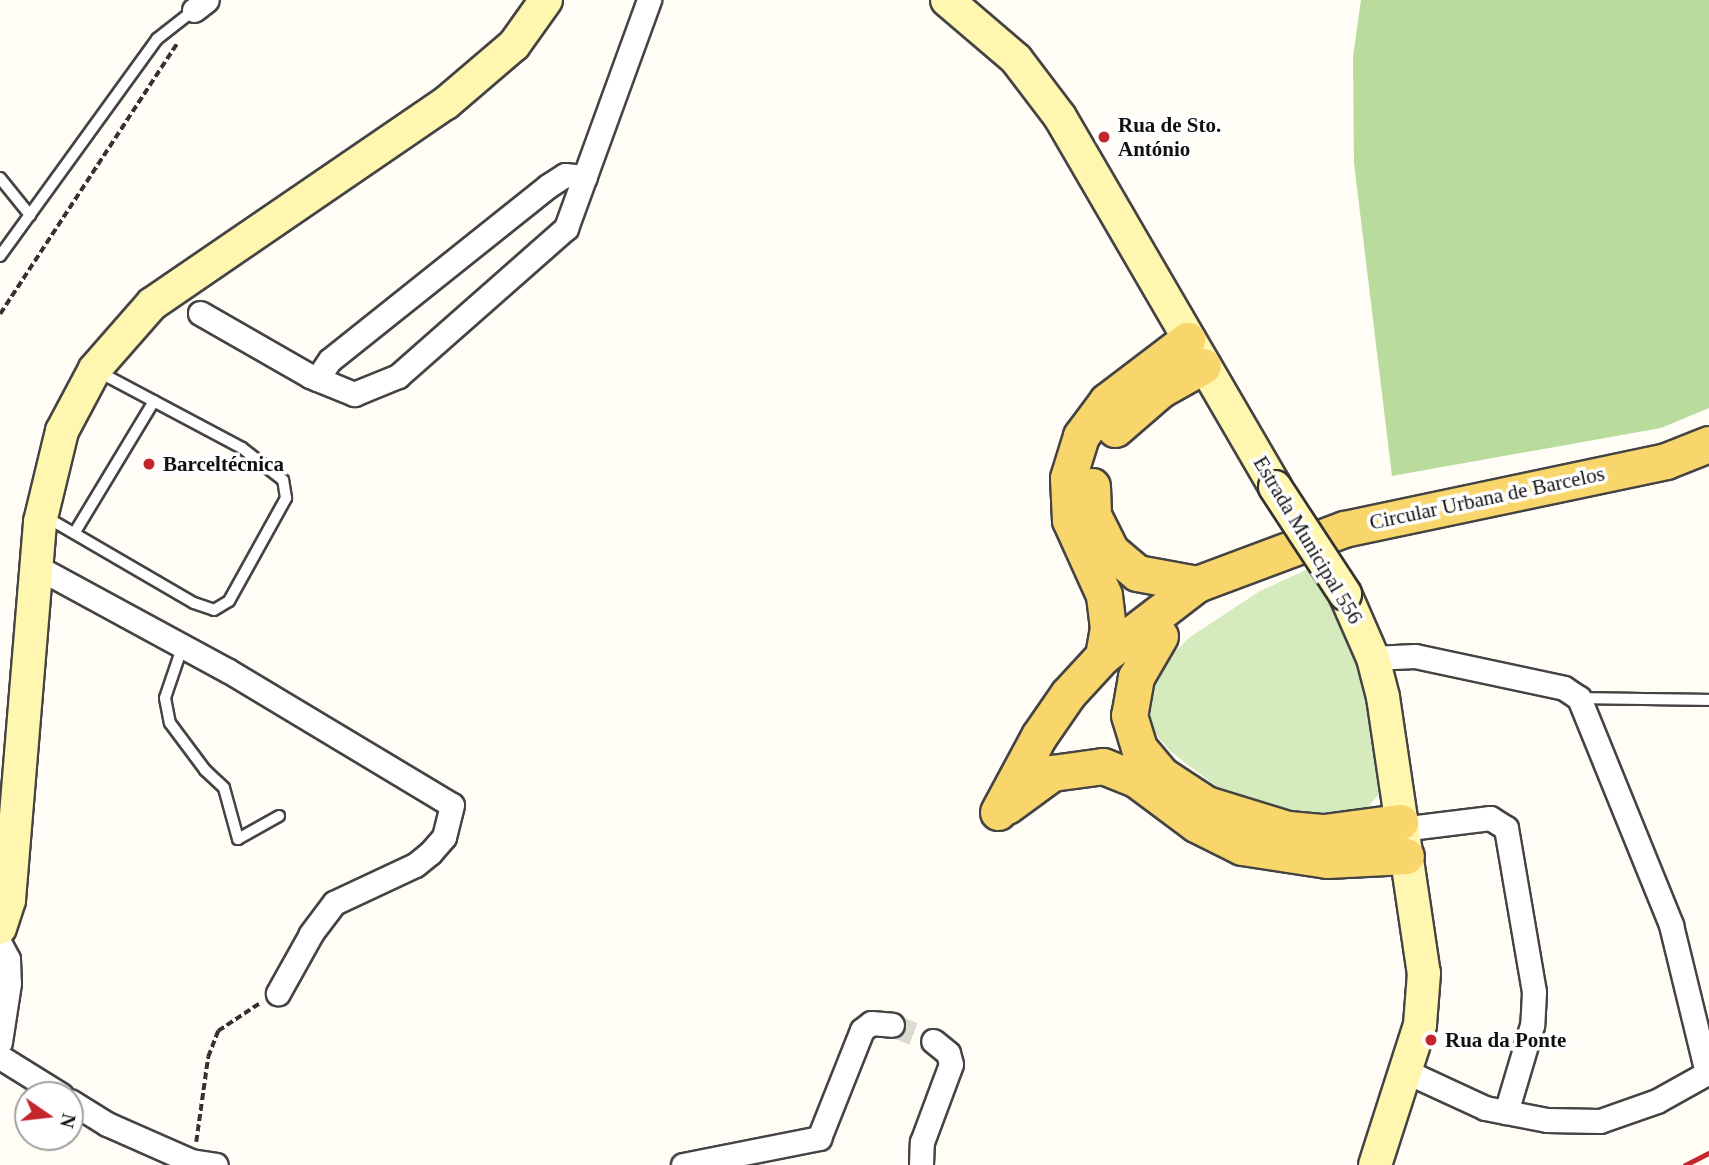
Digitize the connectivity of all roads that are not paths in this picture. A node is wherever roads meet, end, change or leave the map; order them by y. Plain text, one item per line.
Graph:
1 (546, 0) edge
2 (649, 0) edge
3 (947, 0) edge
4 (201, 5) edge
5 (585, 177) junction
6 (0, 178) edge
7 (30, 215) junction
8 (0, 256) edge
9 (200, 313) dead end
10 (1195, 353) junction
11 (95, 369) junction
12 (317, 379) junction
13 (154, 401) junction
14 (1709, 444) edge
15 (42, 515) junction
16 (75, 533) junction
17 (1266, 558) junction
18 (37, 567) junction
19 (1197, 584) junction
20 (1160, 636) junction
21 (183, 645) junction
22 (1103, 656) junction
23 (1373, 658) junction
24 (1579, 698) junction
25 (1709, 700) edge
26 (1020, 774) junction
27 (279, 816) dead end
28 (1402, 836) junction
29 (7, 841) edge
30 (0, 928) edge
31 (0, 944) edge
32 (278, 993) road end
33 (892, 1025) tunnel mouth
34 (933, 1041) tunnel mouth
35 (0, 1042) edge
36 (0, 1057) edge
37 (1405, 1071) junction
38 (1708, 1073) edge
39 (39, 1081) edge
40 (84, 1110) edge
41 (1506, 1112) junction
42 (216, 1165) edge
43 (683, 1165) edge
44 (921, 1165) edge
45 (1375, 1165) edge

1 - 11 main road
2 - 5 street
3 - 10 main road, Estrada Municipal 556
4 - 7 lane
5 - 12 street
5 - 12 street
6 - 7 lane
7 - 8 lane
9 - 12 street
10 - 19 main road
10 - 22 main road
10 - 23 main road, Estrada Municipal 556, bridge
11 - 13 lane
11 - 15 main road
13 - 16 lane
13 - 16 lane
14 - 17 main road, Circular Urbana de Barcelos
15 - 16 lane
15 - 18 main road
17 - 19 main road, Circular Urbana de Barcelos
17 - 20 main road, Circular Urbana de Barcelos
18 - 21 street
18 - 29 main road
19 - 22 main road, Circular Urbana de Barcelos
20 - 26 main road, Circular Urbana de Barcelos
20 - 28 main road
21 - 27 lane
21 - 32 street
22 - 26 main road, Circular Urbana de Barcelos
23 - 24 street
23 - 28 main road, Estrada Municipal 556
24 - 25 lane
24 - 38 street
26 - 28 main road
28 - 37 main road, Estrada Municipal 556
28 - 41 street
29 - 30 main road
31 - 35 street
33 - 43 street
34 - 44 street
36 - 39 street
37 - 41 street
37 - 45 main road, Estrada Municipal 556
38 - 41 street
40 - 42 street

